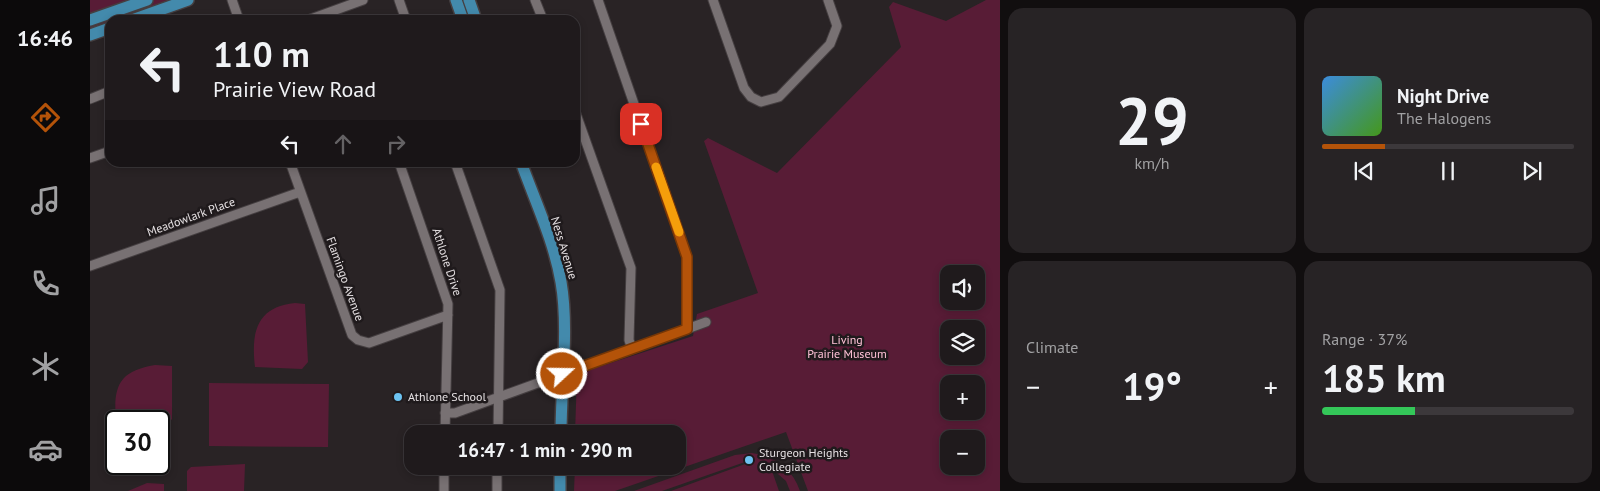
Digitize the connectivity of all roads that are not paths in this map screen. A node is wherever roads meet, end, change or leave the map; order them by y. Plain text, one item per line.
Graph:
1 (147, 0) edge
2 (188, 0) edge
3 (232, 0) edge
4 (363, 0) edge
5 (399, 0) edge
6 (456, 0) edge
7 (469, 0) edge
8 (536, 0) edge
9 (598, 0) edge
10 (713, 0) edge
11 (828, 0) edge
12 (146, 15) edge
13 (237, 15) edge
14 (322, 15) edge
15 (404, 15) edge
16 (461, 15) edge
17 (474, 15) edge
18 (541, 15) edge
19 (90, 20) edge
20 (105, 30) edge
21 (90, 35) edge
22 (105, 93) edge
23 (90, 98) edge
24 (580, 125) edge
25 (105, 153) edge
26 (90, 158) edge
27 (292, 167) edge
28 (401, 167) edge
29 (457, 167) edge
30 (523, 167) edge
31 (300, 192) junction
32 (90, 266) edge
33 (448, 315) junction
34 (706, 322) dead end
35 (687, 329) junction
36 (632, 348) junction
37 (562, 374) junction
38 (499, 397) junction
39 (445, 413) junction
40 (445, 425) edge
41 (498, 425) edge
42 (560, 425) edge
43 (444, 475) edge
44 (497, 475) edge
45 (560, 475) edge
46 (444, 491) edge
47 (497, 491) edge
48 (560, 491) edge

1 - 19 main road
2 - 12 main road
3 - 13 street
4 - 14 street
5 - 15 street
6 - 16 main road
7 - 17 main road
8 - 18 street
9 - 35 street
10 - 11 street
20 - 21 main road
22 - 23 street
24 - 36 street
25 - 26 street
27 - 31 street, Flamingo Avenue
28 - 33 street, Athlone Drive
29 - 38 street
30 - 37 main road, Ness Avenue
31 - 32 street, Meadowlark Place
31 - 33 street, Flamingo Avenue
33 - 39 street, Athlone Drive
34 - 35 street
35 - 36 street
36 - 37 street
37 - 38 street
37 - 42 main road, Ness Avenue
38 - 39 street
38 - 41 street
39 - 40 street, Athlone Drive
43 - 46 street
44 - 47 street
45 - 48 main road

